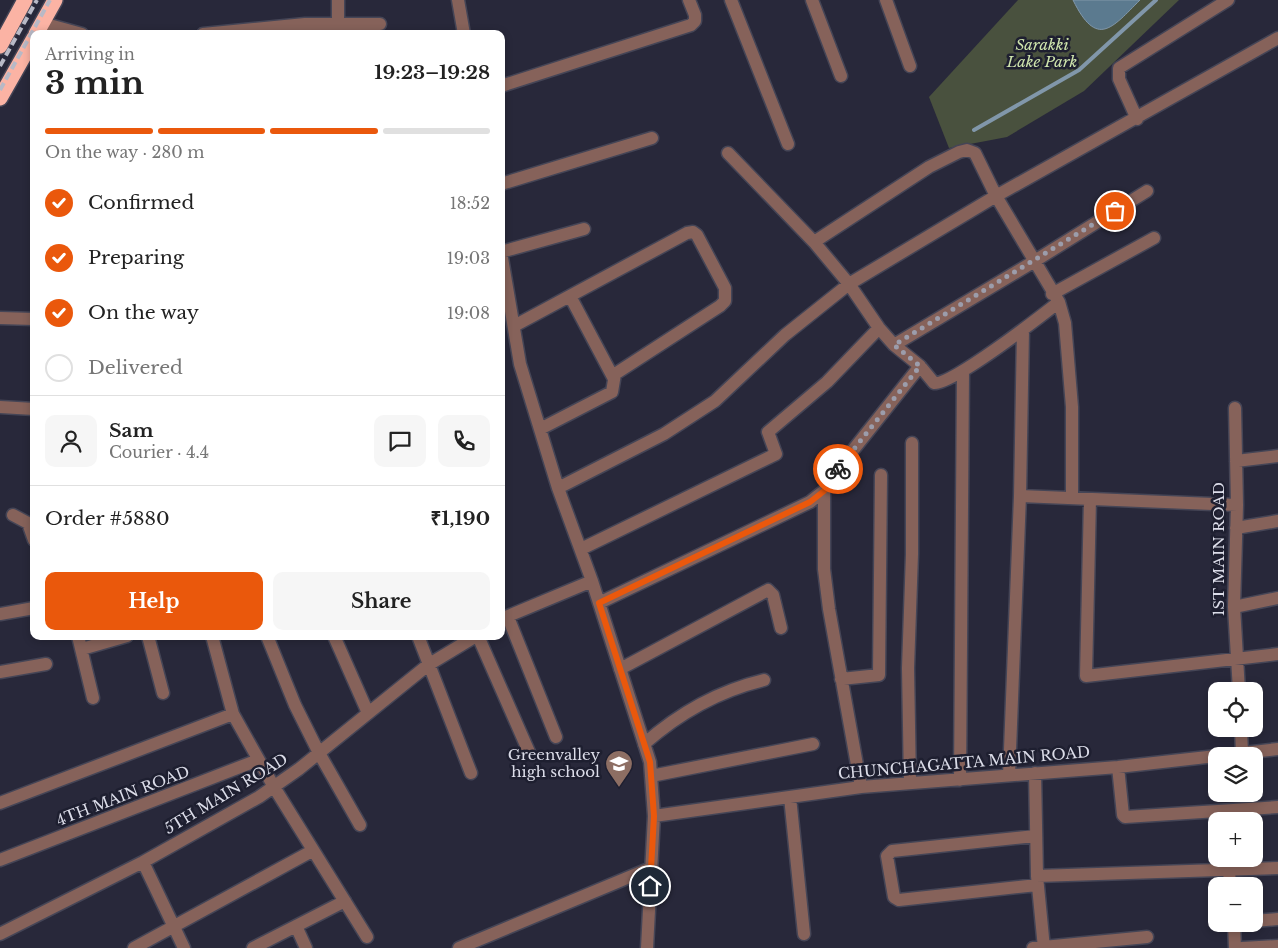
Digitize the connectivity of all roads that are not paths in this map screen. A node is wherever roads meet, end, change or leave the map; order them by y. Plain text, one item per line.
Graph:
1 (25, 0) edge
2 (55, 0) edge
3 (338, 0) edge
4 (458, 0) edge
5 (689, 0) edge
6 (731, 0) edge
7 (812, 0) edge
8 (886, 0) edge
9 (1228, 0) edge
10 (338, 24) junction
11 (380, 24) dead end
12 (39, 28) edge
13 (305, 29) edge
14 (53, 30) edge
15 (283, 30) edge
16 (463, 30) edge
17 (1278, 38) edge
18 (30, 45) edge
19 (0, 46) edge
20 (910, 66) dead end
21 (841, 76) dead end
22 (505, 85) edge
23 (0, 98) edge
24 (1137, 119) junction
25 (652, 138) dead end
26 (788, 144) dead end
27 (728, 153) dead end
28 (505, 183) edge
29 (1147, 191) dead end
30 (996, 196) junction
31 (584, 229) dead end
32 (1154, 238) dead end
33 (814, 242) junction
34 (505, 251) edge
35 (1033, 262) junction
36 (505, 278) edge
37 (848, 284) junction
38 (570, 296) junction
39 (1055, 298) junction
40 (0, 318) edge
41 (30, 319) edge
42 (514, 326) junction
43 (879, 328) junction
44 (1023, 330) junction
45 (894, 345) junction
46 (920, 366) junction
47 (963, 371) junction
48 (614, 379) junction
49 (0, 407) edge
50 (1234, 408) dead end
51 (30, 409) edge
52 (540, 429) junction
53 (912, 443) dead end
54 (1278, 456) edge
55 (1236, 461) junction
56 (881, 475) dead end
57 (558, 488) junction
58 (824, 491) junction
59 (1020, 496) junction
60 (1072, 498) junction
61 (1090, 499) junction
62 (1237, 505) junction
63 (13, 515) dead end
64 (1278, 521) edge
65 (1236, 528) junction
66 (30, 529) edge
67 (581, 549) junction
68 (592, 581) junction
69 (1278, 598) edge
70 (599, 603) junction
71 (1234, 607) junction
72 (30, 609) edge
73 (0, 614) edge
74 (505, 618) edge
75 (780, 628) dead end
76 (96, 640) edge
77 (149, 640) edge
78 (213, 640) edge
79 (269, 640) edge
80 (336, 640) edge
81 (419, 640) edge
82 (464, 640) edge
83 (479, 640) edge
84 (80, 642) edge
85 (1278, 654) edge
86 (1238, 660) junction
87 (46, 664) dead end
88 (428, 665) junction
89 (620, 669) junction
90 (0, 672) edge
91 (841, 678) junction
92 (764, 680) dead end
93 (1239, 682) edge
94 (163, 693) dead end
95 (93, 698) dead end
96 (368, 713) junction
97 (233, 714) junction
98 (556, 737) dead end
99 (644, 744) junction
100 (812, 744) dead end
101 (1278, 750) edge
102 (1263, 751) edge
103 (529, 752) dead end
104 (319, 753) junction
105 (1208, 757) edge
106 (258, 760) junction
107 (1118, 767) junction
108 (471, 773) dead end
109 (1035, 773) junction
110 (1009, 775) junction
111 (651, 776) junction
112 (960, 780) junction
113 (910, 783) junction
114 (274, 787) junction
115 (861, 787) junction
116 (790, 796) junction
117 (0, 802) edge
118 (1278, 807) edge
119 (654, 816) junction
120 (360, 825) dead end
121 (1035, 836) junction
122 (312, 851) junction
123 (0, 860) edge
124 (143, 862) junction
125 (651, 868) junction
126 (1278, 868) edge
127 (1229, 869) junction
128 (1229, 877) edge
129 (1037, 880) junction
130 (345, 901) junction
131 (1278, 919) edge
132 (1263, 920) edge
133 (174, 926) junction
134 (296, 926) junction
135 (1235, 932) edge
136 (0, 934) edge
137 (804, 934) dead end
138 (368, 936) dead end
139 (1147, 936) dead end
140 (1278, 946) edge
141 (1041, 947) edge
142 (134, 948) edge
143 (184, 948) edge
144 (252, 948) edge
145 (306, 948) edge
146 (459, 948) edge
147 (647, 948) edge
148 (1236, 948) edge
149 (1242, 948) edge

1 - 19 highway
2 - 12 highway
3 - 10 street
4 - 16 street
5 - 22 street
6 - 26 street
7 - 21 street
8 - 20 street
9 - 24 street
10 - 11 street
10 - 13 street
12 - 14 street
13 - 15 street
17 - 24 street
18 - 23 highway
24 - 30 street
25 - 28 street
27 - 33 street
29 - 35 street
30 - 33 street
30 - 35 street
30 - 37 street
31 - 34 street
32 - 39 street
33 - 37 street
35 - 39 street
35 - 45 street
36 - 42 street
37 - 43 street
37 - 57 street
38 - 42 street
38 - 48 street
38 - 48 street
39 - 44 street
39 - 60 street
40 - 41 street
42 - 52 street
43 - 45 street
43 - 67 street
44 - 47 street
44 - 59 street
45 - 46 street
46 - 47 street
46 - 58 street
47 - 112 street
48 - 52 street
49 - 51 street
50 - 55 street, 1ST MAIN ROAD
52 - 57 street
53 - 113 street
54 - 55 street
55 - 62 street, 1ST MAIN ROAD
56 - 91 street
57 - 67 street
58 - 70 street
58 - 91 street
59 - 60 street
59 - 110 street
60 - 61 street
61 - 62 street
61 - 86 street
62 - 65 street, 1ST MAIN ROAD
63 - 66 street
64 - 65 street
65 - 71 street, 1ST MAIN ROAD
67 - 68 street
68 - 70 street
68 - 74 street
69 - 71 street
70 - 89 street
71 - 86 street, 1ST MAIN ROAD
72 - 73 street
74 - 98 street
75 - 89 street
76 - 84 street
77 - 94 street
78 - 97 street
79 - 104 street
80 - 96 street
81 - 88 street
82 - 88 street, 5TH MAIN ROAD
83 - 103 street
84 - 95 street
85 - 86 street
86 - 93 street, 1ST MAIN ROAD
87 - 90 street
88 - 96 street, 5TH MAIN ROAD
88 - 108 street
89 - 99 street
91 - 115 street
92 - 99 street
96 - 104 street, 5TH MAIN ROAD
97 - 106 street
97 - 117 street
99 - 111 street
100 - 111 street
101 - 102 street, CHUNCHAGATTA MAIN ROAD
104 - 114 street, 5TH MAIN ROAD
104 - 120 street
105 - 107 street, CHUNCHAGATTA MAIN ROAD
106 - 114 street
106 - 123 street, 4TH MAIN ROAD
107 - 109 street, CHUNCHAGATTA MAIN ROAD
107 - 118 street
109 - 110 street, CHUNCHAGATTA MAIN ROAD
109 - 121 street
110 - 112 street, CHUNCHAGATTA MAIN ROAD
111 - 119 street
112 - 113 street, CHUNCHAGATTA MAIN ROAD
113 - 115 street, CHUNCHAGATTA MAIN ROAD
114 - 122 street
114 - 124 street, 5TH MAIN ROAD
115 - 116 street, CHUNCHAGATTA MAIN ROAD
116 - 119 street, CHUNCHAGATTA MAIN ROAD
116 - 137 street
119 - 125 street
121 - 129 street
121 - 129 street
122 - 130 street
122 - 133 street
124 - 133 street
124 - 136 street, 5TH MAIN ROAD
125 - 146 street
125 - 147 street
126 - 127 street
127 - 128 street
127 - 129 street
129 - 141 street
130 - 134 street
130 - 138 street
131 - 132 street
133 - 142 street
133 - 143 street
134 - 144 street
134 - 145 street
135 - 148 street
139 - 141 street
140 - 149 street

